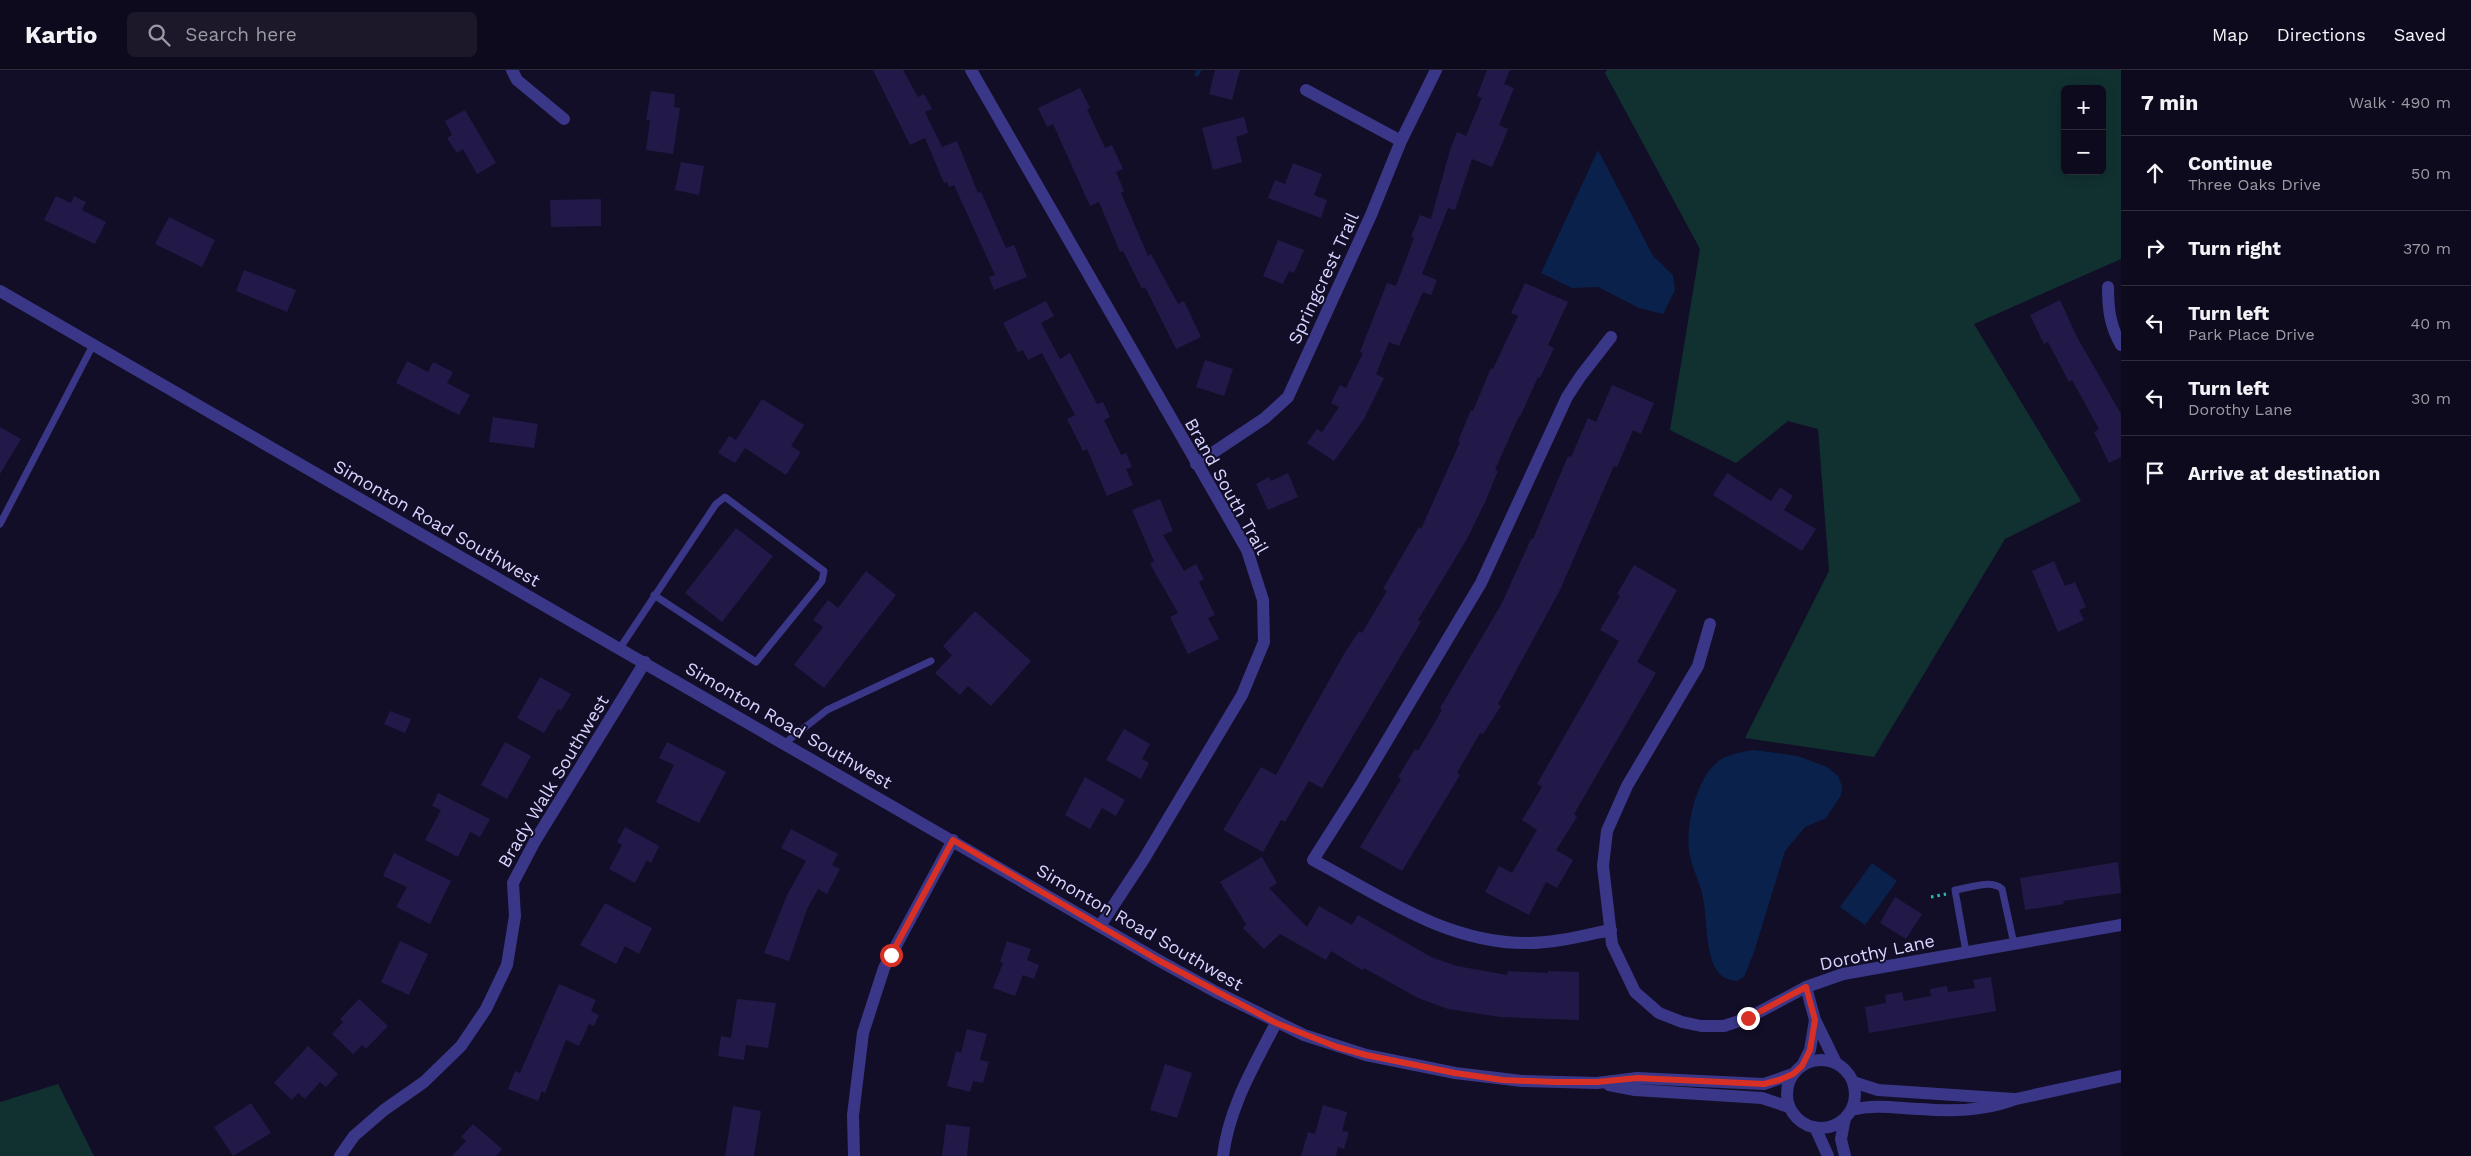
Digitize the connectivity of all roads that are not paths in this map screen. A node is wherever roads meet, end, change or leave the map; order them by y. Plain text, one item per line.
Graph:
1 (512, 70) edge
2 (971, 70) edge
3 (1436, 70) edge
4 (1306, 90) dead end
5 (564, 119) dead end
6 (1401, 141) junction
7 (2108, 287) dead end
8 (0, 291) edge
9 (1612, 337) dead end
10 (93, 345) junction
11 (2121, 345) edge
12 (1196, 464) junction
13 (0, 524) edge
14 (654, 595) junction
15 (1710, 624) dead end
16 (620, 648) junction
17 (930, 661) dead end
18 (645, 662) junction
19 (785, 743) junction
20 (953, 840) junction
21 (2121, 925) edge
22 (1100, 926) junction
23 (1611, 930) junction
24 (2014, 944) junction
25 (1966, 952) junction
26 (1806, 987) junction
27 (1815, 1020) junction
28 (1276, 1023) junction
29 (1836, 1063) junction
30 (1798, 1070) junction
31 (2121, 1076) edge
32 (1597, 1082) junction
33 (1853, 1082) junction
34 (2016, 1099) junction
35 (1789, 1107) junction
36 (1848, 1114) junction
37 (1815, 1127) junction
38 (340, 1156) edge
39 (854, 1156) edge
40 (1223, 1156) edge
41 (1828, 1156) edge
42 (1844, 1156) edge

1 - 5 street
2 - 12 street, Brand South Trail
3 - 6 street, Springcrest Trail
4 - 6 street
6 - 12 street, Springcrest Trail
7 - 11 street
8 - 10 street, Simonton Road Southwest
9 - 23 street
10 - 13 lane
10 - 16 street, Simonton Road Southwest
12 - 22 street, Brand South Trail
14 - 14 lane
14 - 16 lane
15 - 23 street, Dorothy Lane
16 - 18 street, Simonton Road Southwest
17 - 19 lane
18 - 19 street, Simonton Road Southwest
18 - 38 street, Brady Walk Southwest
19 - 20 street, Simonton Road Southwest
20 - 22 street, Simonton Road Southwest
20 - 39 street
21 - 24 street, Dorothy Lane
22 - 28 street, Simonton Road Southwest
23 - 26 street, Dorothy Lane
24 - 25 street, Dorothy Lane
24 - 25 lane
25 - 26 street, Dorothy Lane
26 - 27 street
27 - 29 street
27 - 30 street
28 - 32 street, Simonton Road Southwest
28 - 40 street
29 - 30 street
29 - 33 street
30 - 32 street, Simonton Road Southwest
30 - 35 street
31 - 34 street
32 - 35 street, Simonton Road Southwest
33 - 34 street
33 - 36 street
34 - 36 street
35 - 37 street
36 - 37 street
36 - 42 street
37 - 41 street

